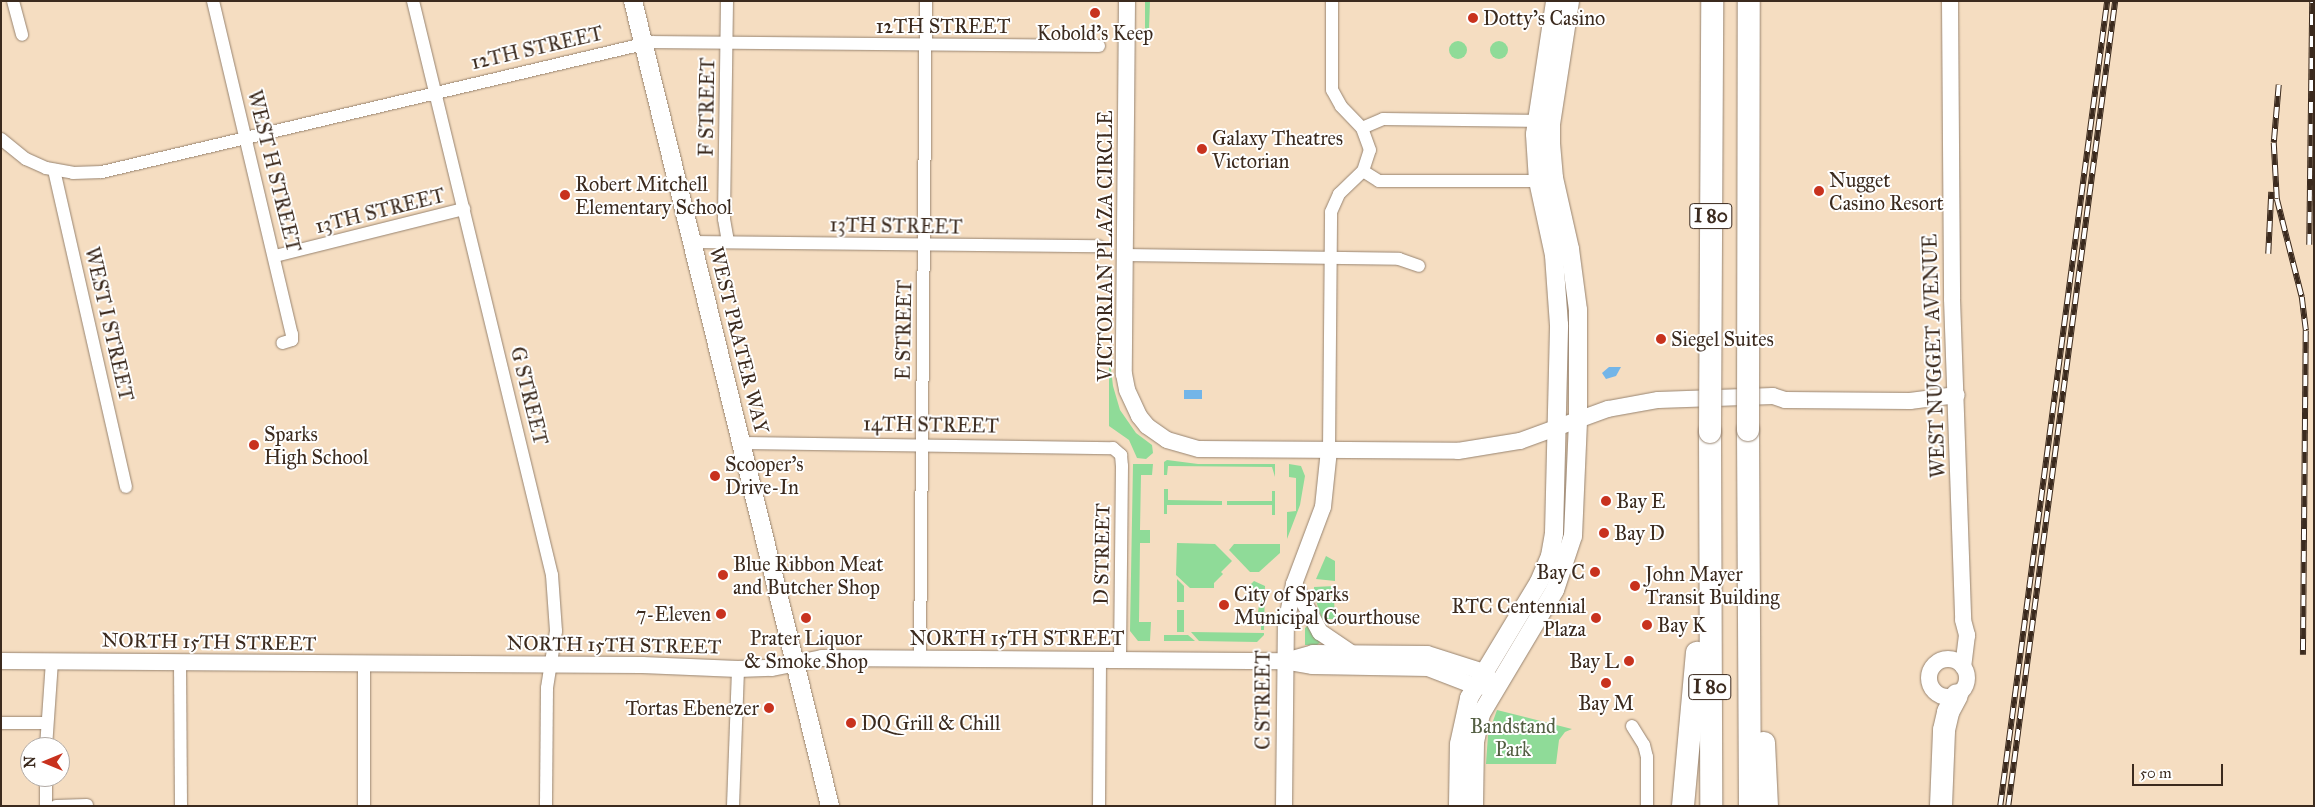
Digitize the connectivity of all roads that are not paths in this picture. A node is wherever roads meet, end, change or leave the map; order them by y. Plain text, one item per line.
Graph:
1 (13, 1) edge
2 (213, 1) edge
3 (412, 1) edge
4 (633, 1) edge
5 (727, 1) edge
6 (926, 1) edge
7 (1127, 1) edge
8 (1332, 1) edge
9 (1555, 1) edge
10 (1570, 1) edge
11 (1712, 1) edge
12 (1750, 1) edge
13 (1950, 1) edge
14 (22, 35) dead end
15 (726, 42) junction
16 (643, 43) junction
17 (926, 44) junction
18 (1099, 46) dead end
19 (434, 92) junction
20 (1544, 121) junction
21 (1362, 128) junction
22 (247, 136) junction
23 (1, 139) edge
24 (54, 170) junction
25 (1363, 171) junction
26 (1546, 181) junction
27 (464, 209) junction
28 (692, 242) junction
29 (728, 242) junction
30 (924, 245) junction
31 (1099, 246) dead end
32 (1124, 255) junction
33 (275, 256) junction
34 (1330, 258) junction
35 (1419, 266) dead end
36 (282, 343) dead end
37 (1957, 396) junction
38 (1578, 421) junction
39 (1558, 429) junction
40 (743, 444) junction
41 (922, 446) junction
42 (1118, 450) joint
43 (1329, 450) junction
44 (126, 487) dead end
45 (1710, 568) junction
46 (1294, 584) junction
47 (1750, 591) junction
48 (1963, 620) junction
49 (1352, 653) junction
50 (920, 658) junction
51 (1100, 660) junction
52 (1120, 660) junction
53 (1284, 661) junction
54 (1, 662) edge
55 (52, 662) junction
56 (1939, 662) junction
57 (180, 663) junction
58 (796, 663) junction
59 (364, 665) junction
60 (552, 665) junction
61 (1963, 667) junction
62 (738, 668) junction
63 (1479, 679) junction
64 (1496, 687) junction
65 (1957, 695) junction
66 (1, 723) edge
67 (46, 723) junction
68 (1632, 726) dead end
69 (46, 737) edge
70 (46, 787) edge
71 (87, 805) edge
72 (46, 806) edge
73 (56, 806) edge
74 (181, 806) edge
75 (364, 806) edge
76 (546, 806) edge
77 (733, 806) edge
78 (830, 806) edge
79 (1099, 806) edge
80 (1284, 806) edge
81 (1458, 806) edge
82 (1474, 806) edge
83 (1647, 806) edge
84 (1683, 806) edge
85 (1711, 806) edge
86 (1750, 806) edge
87 (1768, 806) edge
88 (1941, 806) edge

1 - 14 street
2 - 22 street, WEST H STREET
3 - 19 street, G STREET
4 - 16 main road, WEST PRATER WAY
5 - 15 street, F STREET
6 - 17 street, E STREET
7 - 32 street, VICTORIAN PLAZA CIRCLE
8 - 21 street
9 - 20 main road
10 - 20 main road
11 - 45 highway, I 80, bridge
12 - 47 highway, I 80, bridge
13 - 37 street, WEST NUGGET AVENUE
15 - 16 street, 12TH STREET
15 - 17 street, 12TH STREET
15 - 29 street, F STREET
16 - 19 street, 12TH STREET
16 - 28 main road, WEST PRATER WAY
17 - 18 street, 12TH STREET
17 - 30 street, E STREET
19 - 22 street, 12TH STREET
19 - 27 street, G STREET
20 - 21 street
20 - 26 main road
21 - 25 street
22 - 24 street, 12TH STREET
22 - 33 street, WEST H STREET
23 - 24 street, 12TH STREET
24 - 44 street, WEST I STREET
25 - 26 street
25 - 34 street
26 - 38 main road
26 - 39 main road
27 - 33 street, 13TH STREET
27 - 60 street, G STREET
28 - 29 street, 13TH STREET
28 - 40 main road, WEST PRATER WAY
29 - 30 street, 13TH STREET
30 - 31 street, 13TH STREET
30 - 41 street, E STREET
32 - 34 street
32 - 43 street, VICTORIAN PLAZA CIRCLE
33 - 36 street, WEST H STREET
34 - 35 street
34 - 43 street
37 - 38 street
37 - 48 street, WEST NUGGET AVENUE
38 - 39 street
38 - 64 main road
39 - 43 street, VICTORIAN PLAZA CIRCLE
39 - 63 main road
40 - 41 street, 14TH STREET
40 - 58 main road, WEST PRATER WAY
41 - 42 street, 14TH STREET
41 - 50 street, E STREET
42 - 52 street, D STREET
43 - 46 street, C STREET
45 - 84 highway
45 - 85 highway, I 80
46 - 49 street
46 - 53 street, C STREET
47 - 86 highway, I 80
47 - 87 highway
48 - 56 street, WEST NUGGET AVENUE
48 - 61 street, WEST NUGGET AVENUE
49 - 53 street, NORTH 15TH STREET
49 - 63 street, NORTH 15TH STREET
50 - 51 street, NORTH 15TH STREET
50 - 58 street, NORTH 15TH STREET
51 - 52 street, NORTH 15TH STREET
51 - 79 street
52 - 53 street, NORTH 15TH STREET
53 - 63 street, NORTH 15TH STREET
53 - 80 street, C STREET
54 - 55 street, NORTH 15TH STREET
55 - 57 street, NORTH 15TH STREET
55 - 67 street
56 - 61 street
56 - 65 street
57 - 59 street, NORTH 15TH STREET
57 - 74 street
58 - 62 street, NORTH 15TH STREET
58 - 78 main road, WEST PRATER WAY
59 - 60 street, NORTH 15TH STREET
59 - 75 street
60 - 62 street, NORTH 15TH STREET
60 - 76 street, G STREET
61 - 65 street
62 - 77 street
63 - 64 street, NORTH 15TH STREET
63 - 81 main road
64 - 82 main road
65 - 88 highway
66 - 67 street
67 - 69 street
68 - 83 street
70 - 72 street
71 - 73 street

